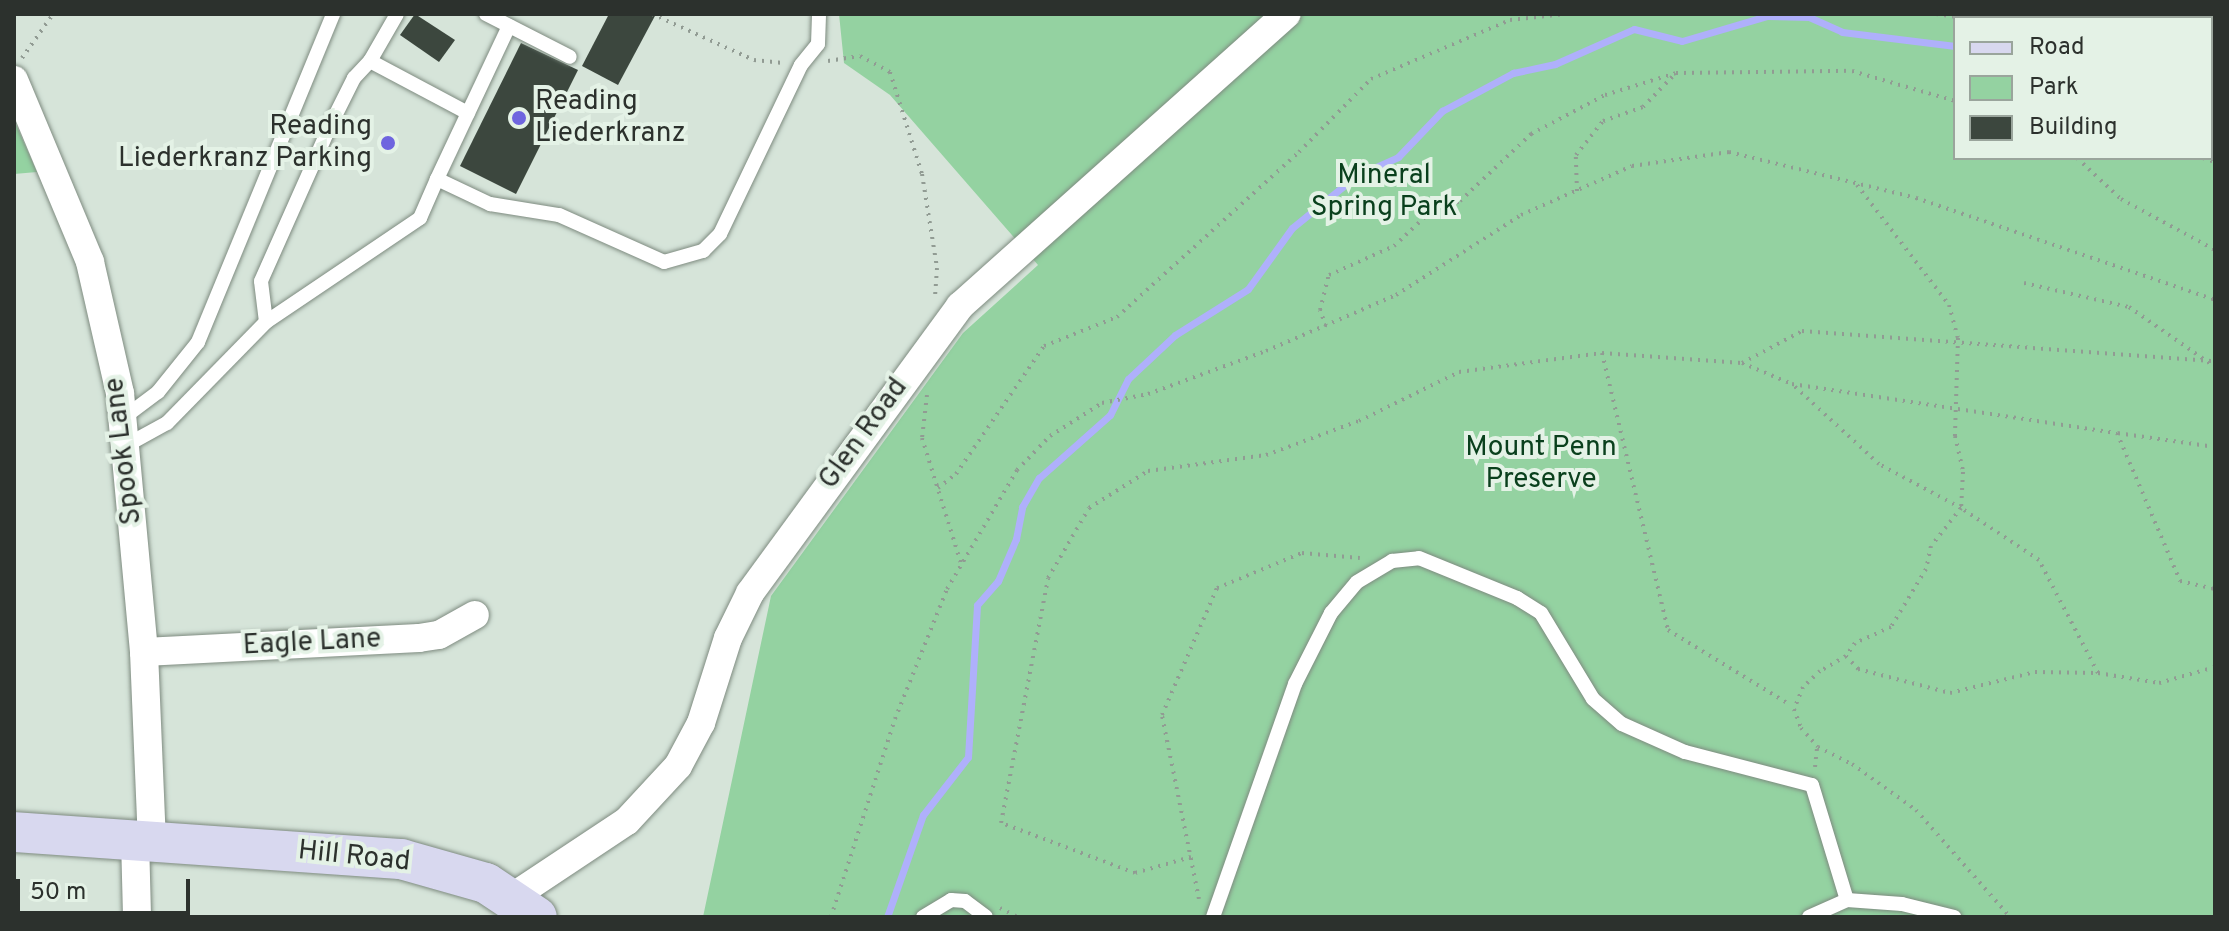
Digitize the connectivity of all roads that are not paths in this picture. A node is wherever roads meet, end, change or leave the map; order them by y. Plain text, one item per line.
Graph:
1 (333, 14) edge
2 (397, 14) edge
3 (486, 14) edge
4 (819, 14) edge
5 (1287, 14) edge
6 (509, 26) junction
7 (570, 57) dead end
8 (370, 61) junction
9 (14, 80) edge
10 (468, 113) junction
11 (437, 179) junction
12 (266, 322) junction
13 (123, 433) junction
14 (475, 615) dead end
15 (144, 652) junction
16 (14, 832) edge
17 (143, 840) junction
18 (1847, 900) junction
19 (524, 908) edge
20 (137, 917) edge
21 (923, 917) edge
22 (986, 917) edge
23 (1213, 917) edge
24 (1809, 917) edge
25 (1954, 917) edge

1 - 13 lane
2 - 8 lane
3 - 6 lane
4 - 11 lane
5 - 19 street, Glen Road
6 - 7 lane
6 - 10 lane
8 - 10 lane
8 - 12 lane
9 - 13 street, Spook Lane
10 - 11 lane
11 - 12 lane
12 - 13 lane
13 - 15 street, Spook Lane
14 - 15 street, Eagle Lane
15 - 17 street, Spook Lane
16 - 17 street, Hill Road
17 - 19 street, Hill Road
17 - 20 street, Spook Lane
18 - 23 lane
18 - 24 lane
18 - 25 lane
21 - 22 lane

